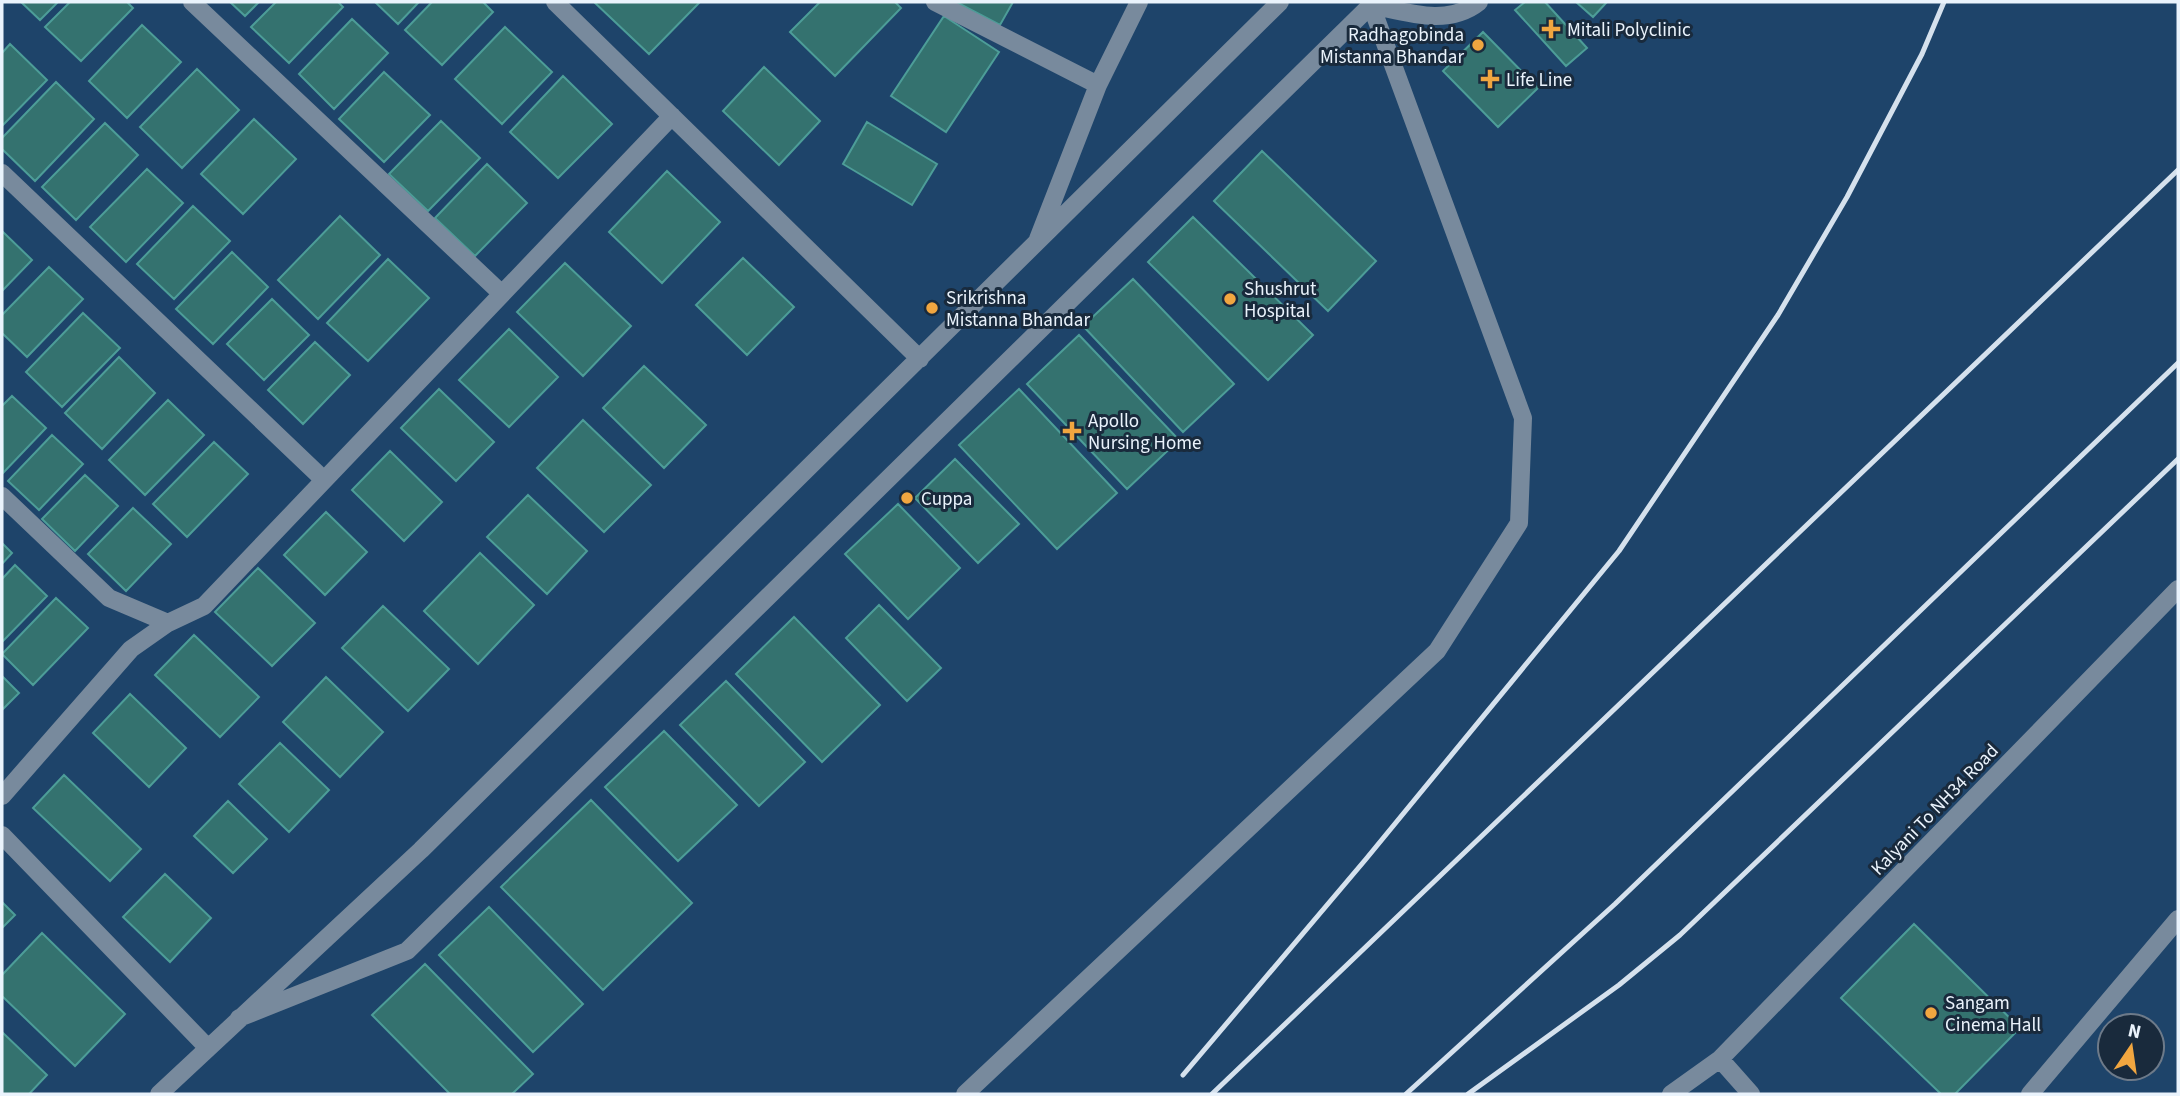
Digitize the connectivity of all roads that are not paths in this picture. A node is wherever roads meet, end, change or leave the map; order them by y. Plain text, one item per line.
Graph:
1 (192, 2) edge
2 (555, 2) edge
3 (935, 2) edge
4 (1139, 2) edge
5 (1280, 2) edge
6 (1479, 2) edge
7 (1371, 4) edge
8 (1098, 85) junction
9 (672, 116) junction
10 (2, 173) edge
11 (1035, 246) junction
12 (502, 294) junction
13 (920, 359) junction
14 (324, 480) junction
15 (2, 496) edge
16 (2178, 589) edge
17 (168, 623) junction
18 (2, 796) edge
19 (2, 835) edge
20 (2178, 919) edge
21 (239, 1018) junction
22 (208, 1048) junction
23 (1720, 1059) junction
24 (159, 1094) edge
25 (965, 1094) edge
26 (1671, 1094) edge
27 (1751, 1094) edge
28 (2030, 1094) edge

1 - 12 street
2 - 9 street
3 - 8 street
4 - 8 street
5 - 11 street
6 - 7 street
7 - 21 street
7 - 25 street
8 - 11 street
9 - 12 street
9 - 13 street
10 - 14 street
11 - 13 street
12 - 14 street
13 - 21 street
14 - 17 street
15 - 17 street
16 - 23 street, Kalyani To NH34 Road
17 - 18 street
19 - 22 street
20 - 28 street
21 - 22 street
22 - 24 street
23 - 26 street, Kalyani To NH34 Road
23 - 27 street

